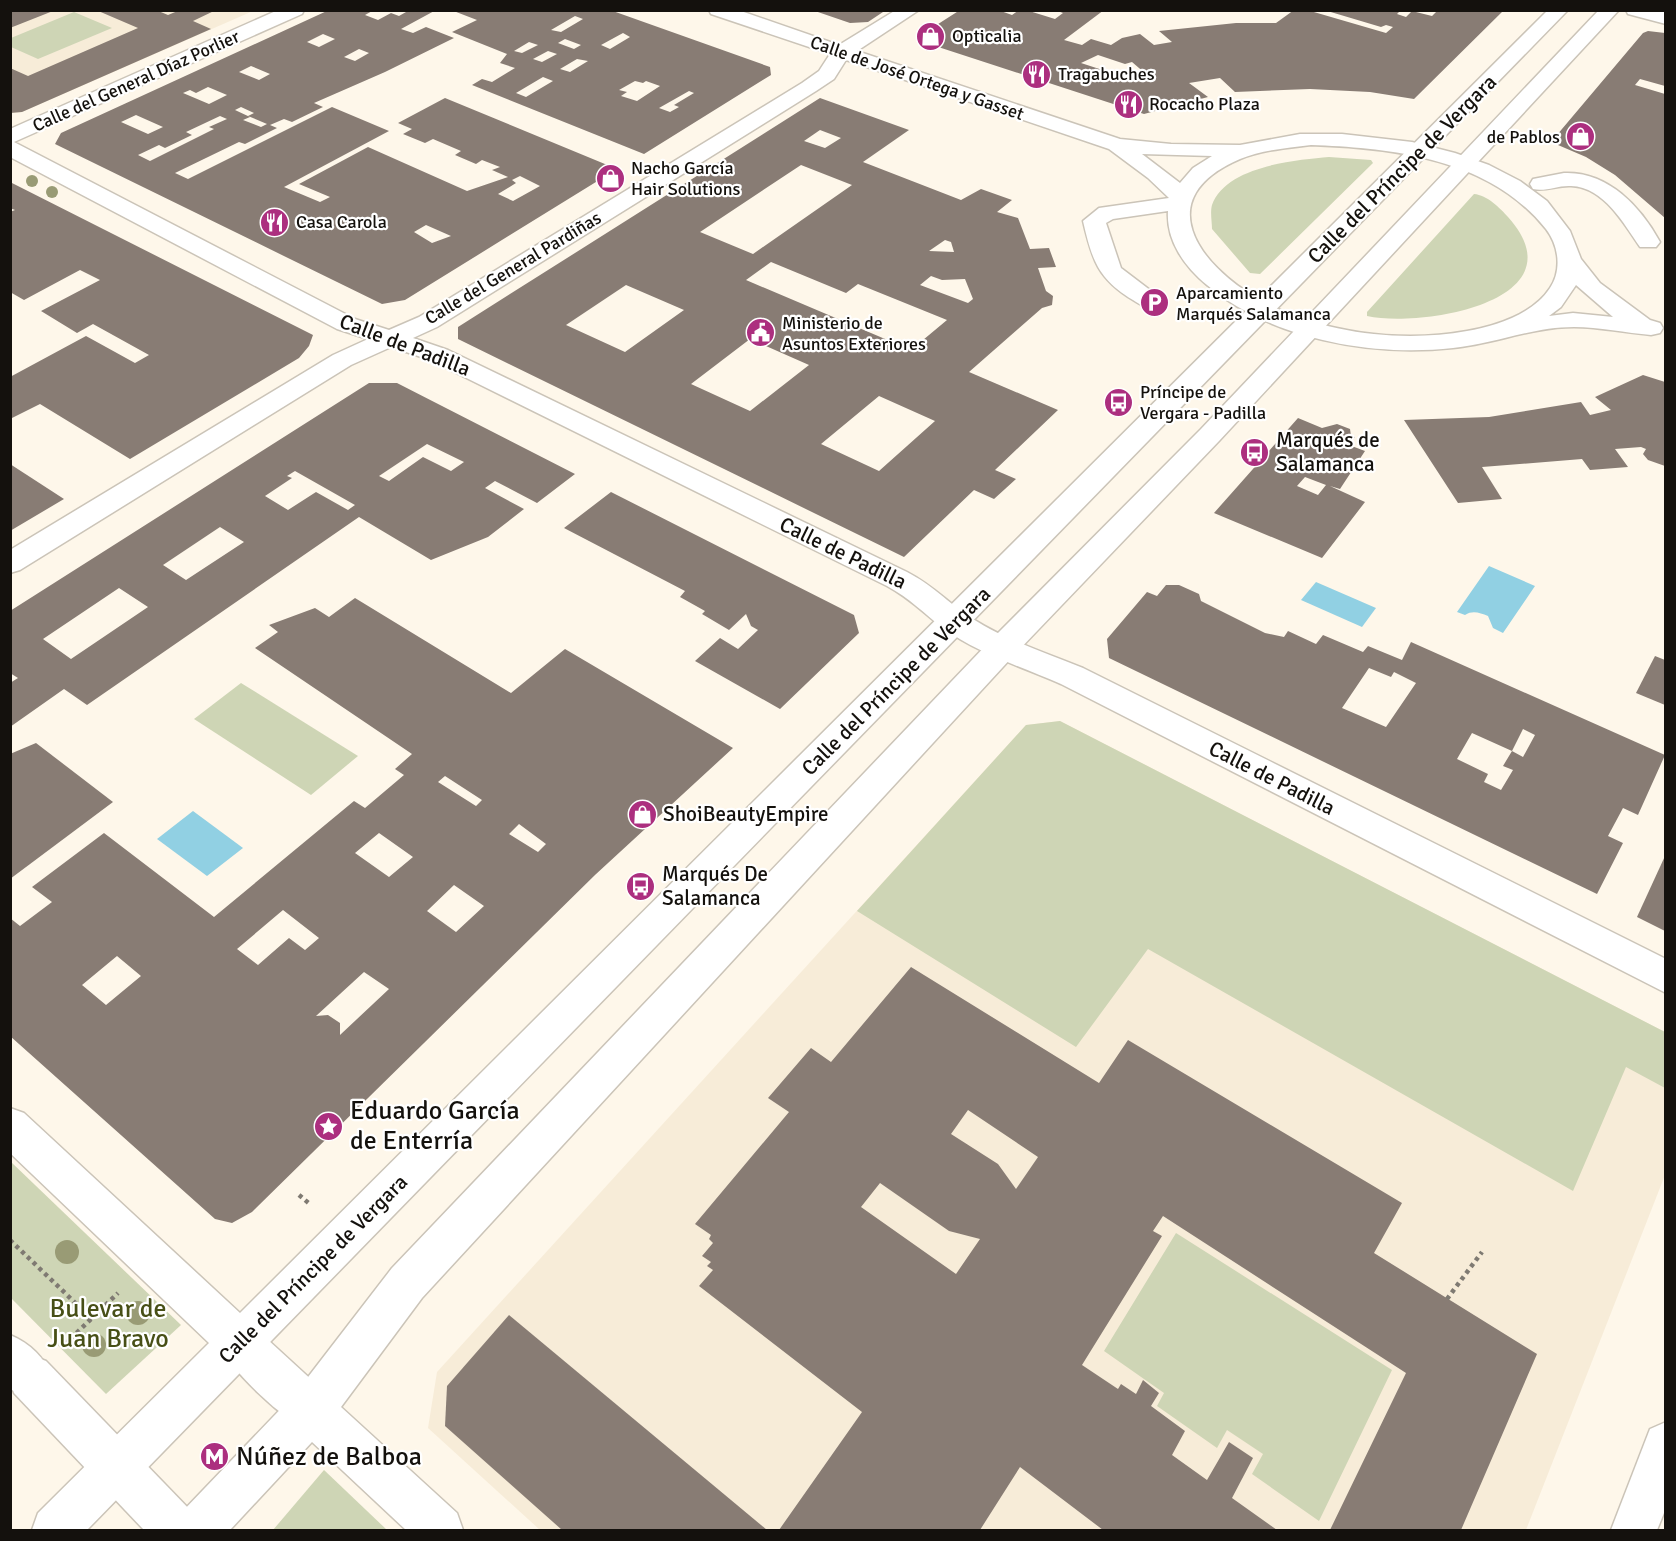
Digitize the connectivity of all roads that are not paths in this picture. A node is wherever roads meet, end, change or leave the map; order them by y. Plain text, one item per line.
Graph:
1 (295, 10) edge
2 (718, 10) edge
3 (910, 10) edge
4 (1559, 10) edge
5 (1610, 10) edge
6 (1635, 10) edge
7 (1665, 18) edge
8 (841, 52) junction
9 (10, 137) edge
10 (1117, 145) junction
11 (10, 148) edge
12 (1247, 150) junction
13 (1421, 150) junction
14 (1467, 165) junction
15 (1541, 184) dead end
16 (1180, 200) junction
17 (1648, 242) dead end
18 (1570, 260) junction
19 (1155, 303) dead end
20 (1263, 310) junction
21 (1312, 328) junction
22 (1509, 329) junction
23 (1658, 331) edge
24 (388, 338) junction
25 (10, 563) edge
26 (954, 621) junction
27 (1003, 647) junction
28 (1665, 977) edge
29 (10, 1126) edge
30 (240, 1343) junction
31 (20, 1367) edge
32 (311, 1410) junction
33 (1665, 1444) edge
34 (117, 1468) junction
35 (55, 1530) edge
36 (176, 1530) edge
37 (198, 1530) edge
38 (440, 1530) edge
39 (1634, 1530) edge

1 - 9 street, Calle del General Díaz Porlier
2 - 8 street, Calle de José Ortega y Gasset
3 - 8 street, Calle del General Pardiñas
4 - 13 street, Calle del Príncipe de Vergara
5 - 14 street, Calle del Príncipe de Vergara
6 - 7 street
8 - 10 street, Calle de José Ortega y Gasset
8 - 24 street, Calle del General Pardiñas
10 - 12 street, Calle de José Ortega y Gasset
10 - 16 street, Calle de José Ortega y Gasset
11 - 24 street, Calle de Padilla
12 - 13 street
12 - 16 street
13 - 14 street
13 - 20 street, Calle del Príncipe de Vergara
14 - 18 street
14 - 21 street, Calle del Príncipe de Vergara
15 - 17 street
16 - 19 street
16 - 20 street
18 - 22 street
18 - 23 street
20 - 21 street
20 - 26 street, Calle del Príncipe de Vergara
21 - 22 street
21 - 27 street, Calle del Príncipe de Vergara
22 - 23 street
24 - 25 street, Calle del General Pardiñas
24 - 26 street, Calle de Padilla
26 - 27 street, Calle de Padilla
26 - 30 street, Calle del Príncipe de Vergara
27 - 28 street, Calle de Padilla
27 - 32 street, Calle del Príncipe de Vergara
29 - 30 street
30 - 32 street
30 - 34 street, Calle del Príncipe de Vergara
31 - 34 street
32 - 37 street, Calle del Príncipe de Vergara
32 - 38 street
33 - 39 street
34 - 35 street, Calle del Príncipe de Vergara
34 - 36 street

